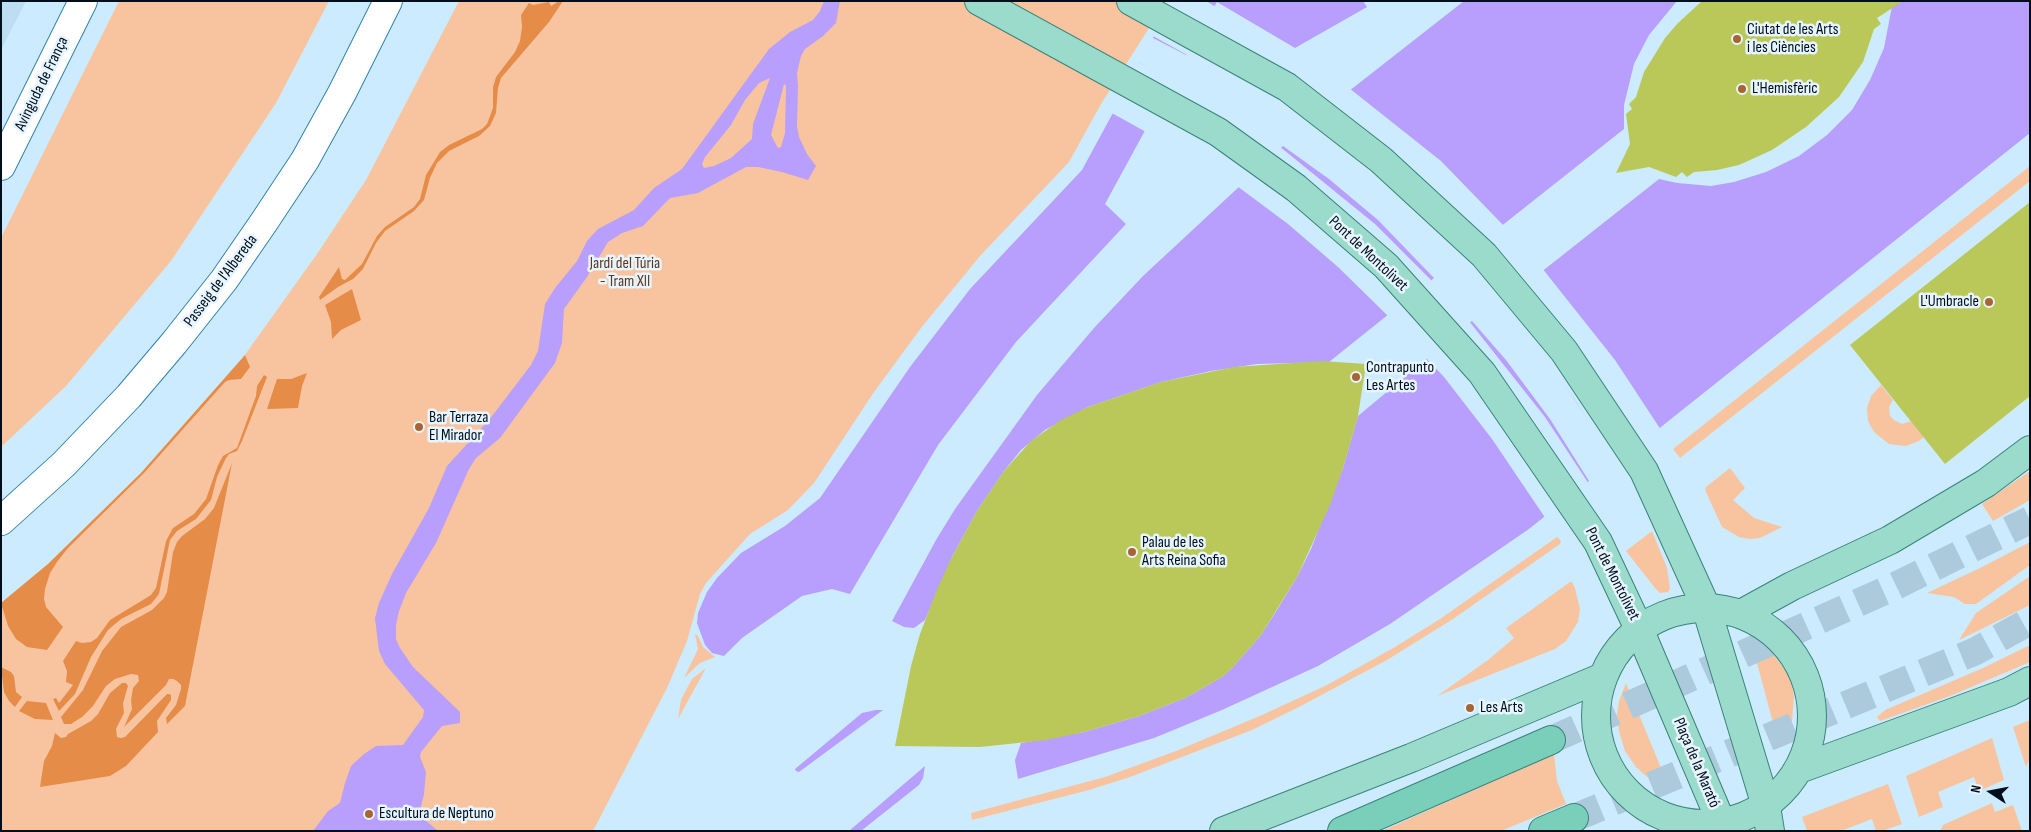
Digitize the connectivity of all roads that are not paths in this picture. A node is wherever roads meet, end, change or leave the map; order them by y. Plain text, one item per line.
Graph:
1 (83, 1) edge
2 (388, 1) edge
3 (979, 1) edge
4 (1131, 1) edge
5 (1, 166) edge
6 (2030, 450) edge
7 (1, 521) edge
8 (1706, 607) junction
9 (1741, 614) junction
10 (1639, 629) junction
11 (1603, 677) junction
12 (2030, 680) edge
13 (1551, 740) tunnel mouth
14 (1799, 770) junction
15 (1574, 818) tunnel mouth
16 (1768, 818) edge
17 (1672, 827) edge
18 (1724, 827) edge
19 (1224, 831) edge
20 (1342, 831) edge
21 (1543, 831) edge

1 - 5 main road, Avinguda de França
2 - 7 main road, Passeig de l'Albereda
3 - 10 main road, Pont de Montolivet
4 - 8 main road
6 - 9 main road
8 - 9 main road, Plaça de la Marató
8 - 10 main road, Plaça de la Marató
8 - 16 main road
9 - 14 main road, Plaça de la Marató
10 - 11 main road, Plaça de la Marató
10 - 18 main road, Plaça de la Marató
11 - 17 main road, Plaça de la Marató
11 - 19 main road
12 - 14 main road
13 - 20 highway
14 - 16 main road, Plaça de la Marató
15 - 21 highway
16 - 18 main road, Plaça de la Marató
17 - 18 main road, Plaça de la Marató

